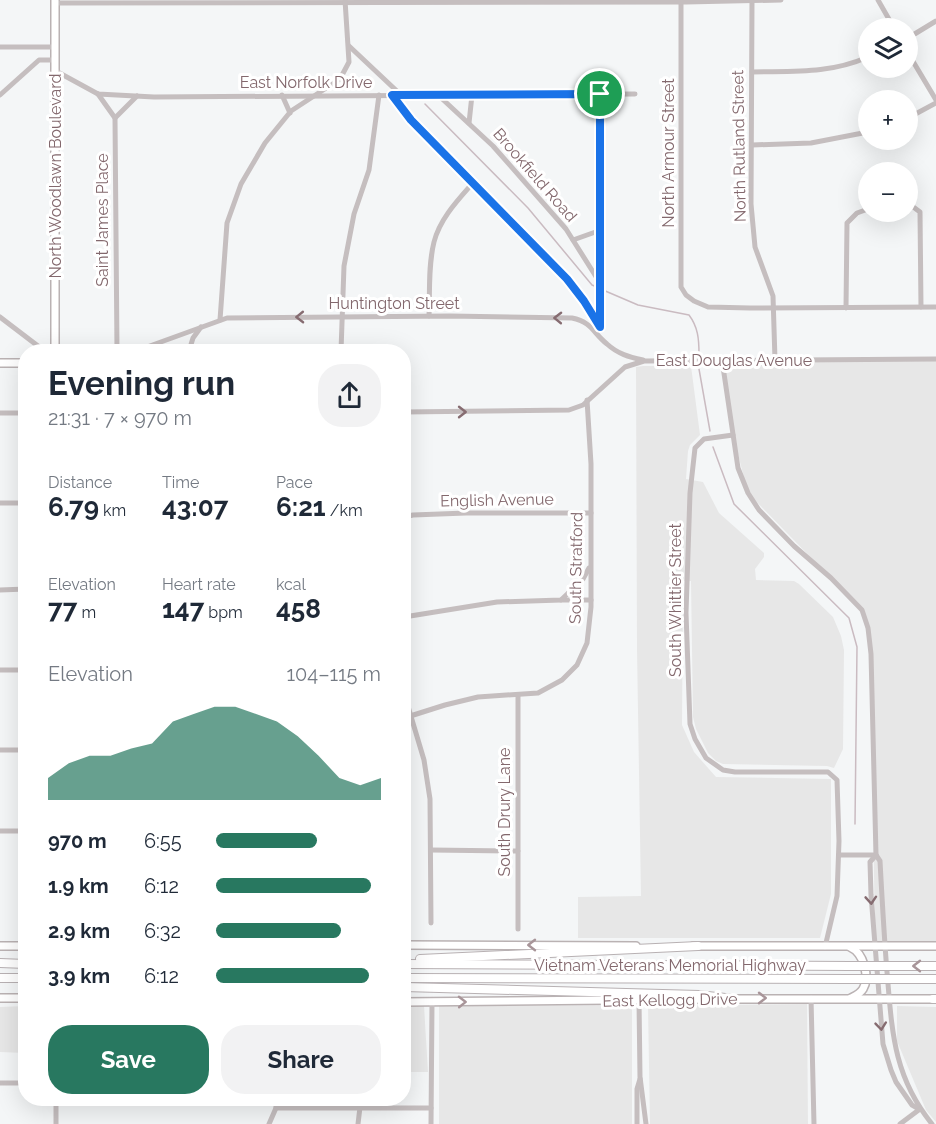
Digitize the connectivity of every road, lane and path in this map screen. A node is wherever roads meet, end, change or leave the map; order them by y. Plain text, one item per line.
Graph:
1 (781, 0) edge
2 (879, 0) edge
3 (54, 1) edge
4 (109, 1) edge
5 (190, 1) edge
6 (270, 1) edge
7 (345, 1) edge
8 (423, 1) edge
9 (513, 1) edge
10 (598, 1) edge
11 (681, 1) edge
12 (752, 1) edge
13 (889, 18) edge
14 (936, 21) edge
15 (918, 32) edge
16 (349, 45) junction
17 (0, 47) edge
18 (39, 47) junction
19 (54, 47) junction
20 (39, 60) junction
21 (54, 60) junction
22 (858, 61) edge
23 (54, 70) junction
24 (918, 70) edge
25 (752, 72) junction
26 (0, 94) edge
27 (98, 94) junction
28 (600, 94) junction
29 (635, 94) dead end
30 (282, 95) junction
31 (314, 95) junction
32 (379, 95) junction
33 (392, 95) junction
34 (400, 95) junction
35 (438, 95) junction
36 (472, 95) junction
37 (137, 96) junction
38 (936, 102) edge
39 (918, 112) edge
40 (290, 113) junction
41 (115, 118) junction
42 (469, 123) junction
43 (858, 134) edge
44 (752, 145) junction
45 (472, 184) junction
46 (918, 210) edge
47 (858, 213) edge
48 (601, 230) junction
49 (573, 240) junction
50 (600, 283) junction
51 (921, 307) junction
52 (936, 307) edge
53 (773, 308) junction
54 (846, 308) junction
55 (429, 316) junction
56 (0, 317) edge
57 (341, 317) junction
58 (220, 320) junction
59 (202, 326) junction
60 (600, 327) junction
61 (600, 336) junction
62 (35, 344) edge
63 (56, 344) edge
64 (117, 344) edge
65 (154, 344) edge
66 (191, 344) edge
67 (341, 344) edge
68 (936, 359) edge
69 (722, 360) junction
70 (775, 360) junction
71 (644, 361) junction
72 (0, 363) edge
73 (18, 363) edge
74 (587, 400) junction
75 (411, 412) edge
76 (0, 413) edge
77 (18, 413) edge
78 (733, 435) junction
79 (0, 502) edge
80 (18, 503) edge
81 (591, 513) junction
82 (411, 517) edge
83 (590, 564) junction
84 (18, 589) edge
85 (0, 590) edge
86 (561, 600) junction
87 (591, 600) junction
88 (411, 616) edge
89 (0, 670) edge
90 (18, 670) edge
91 (518, 695) junction
92 (411, 716) edge
93 (411, 719) edge
94 (0, 750) edge
95 (18, 750) edge
96 (0, 831) edge
97 (18, 831) edge
98 (431, 850) junction
99 (518, 851) junction
100 (839, 855) junction
101 (876, 855) junction
102 (431, 923) dead end
103 (518, 929) dead end
104 (411, 945) edge
105 (0, 946) edge
106 (18, 946) edge
107 (698, 946) junction
108 (875, 946) junction
109 (885, 946) junction
110 (936, 946) edge
111 (825, 947) junction
112 (848, 947) junction
113 (411, 962) edge
114 (411, 962) edge
115 (0, 963) edge
116 (18, 964) edge
117 (936, 966) edge
118 (0, 978) edge
119 (18, 978) edge
120 (411, 978) edge
121 (936, 980) edge
122 (411, 987) edge
123 (0, 998) edge
124 (18, 998) edge
125 (811, 998) junction
126 (734, 999) junction
127 (849, 999) junction
128 (878, 999) junction
129 (889, 999) junction
130 (935, 999) edge
131 (639, 1000) junction
132 (411, 1002) edge
133 (432, 1003) junction
134 (640, 1077) junction
135 (0, 1083) edge
136 (18, 1083) edge
137 (56, 1106) edge
138 (360, 1107) junction
139 (276, 1108) joint
140 (431, 1108) junction
141 (637, 1108) junction
142 (645, 1108) junction
143 (920, 1109) junction
144 (56, 1124) edge
145 (269, 1124) edge
146 (358, 1124) edge
147 (431, 1124) edge
148 (638, 1124) edge
149 (646, 1124) edge
150 (814, 1124) edge
151 (900, 1124) edge
152 (932, 1124) edge

1 - 12 street
2 - 13 street
3 - 4 street
3 - 19 main road, North Woodlawn Boulevard
4 - 5 street
5 - 6 street
6 - 7 street
7 - 8 street
7 - 16 street
8 - 9 street
9 - 10 street
10 - 11 street
11 - 12 street
11 - 53 street, North Armour Street
12 - 25 street, North Rutland Street
14 - 15 street
16 - 31 street
16 - 34 street
17 - 18 street
18 - 19 street
18 - 20 street
19 - 21 main road, North Woodlawn Boulevard
20 - 21 street
20 - 26 street
21 - 23 main road, North Woodlawn Boulevard
22 - 25 street
23 - 27 street, East Norfolk Drive
23 - 63 main road, North Woodlawn Boulevard
24 - 38 street
25 - 44 street, North Rutland Street
27 - 37 street, East Norfolk Drive
27 - 41 street
28 - 29 street, East Norfolk Drive
28 - 36 street, East Norfolk Drive
28 - 48 street
30 - 31 street, East Norfolk Drive
30 - 37 street, East Norfolk Drive
30 - 40 street
31 - 32 street, East Norfolk Drive
31 - 40 street
32 - 33 street, East Norfolk Drive
32 - 57 street
33 - 34 street, East Norfolk Drive
33 - 45 street
34 - 35 street, East Norfolk Drive
35 - 36 street, East Norfolk Drive
35 - 42 street, Brookfield Road
36 - 42 street
37 - 41 street
38 - 39 street
40 - 58 street
41 - 64 street, Saint James Place
42 - 49 street, Brookfield Road
43 - 44 street
44 - 53 street, North Rutland Street
45 - 55 street
45 - 60 street
46 - 51 street
47 - 54 street
48 - 49 street
48 - 50 street
49 - 50 street, Brookfield Road
50 - 60 street
51 - 52 street
51 - 54 street
53 - 54 street
53 - 70 street, North Rutland Street
55 - 57 street, Huntington Street
61 -> 55 street, Huntington Street
56 - 62 street
57 -> 58 street, Huntington Street
57 - 67 street
58 - 59 street, Huntington Street
59 - 65 street, Huntington Street
59 - 66 street
60 - 61 street
61 - 71 street, Huntington Street
68 - 70 street, East Douglas Avenue
69 - 70 street, East Douglas Avenue
69 - 71 street, East Douglas Avenue
69 - 78 street
71 - 74 street, East Douglas Avenue
72 - 73 main road
75 -> 74 street, East Douglas Avenue
74 - 81 street, South Stratford
76 - 77 street
78 - 100 street, South Whittier Street
78 - 101 street
79 - 80 street
81 - 82 street, English Avenue
81 - 83 street, South Stratford
83 - 86 street
83 - 87 street, South Stratford
84 - 85 street
86 - 87 street
86 - 88 street
87 - 91 street, South Stratford
89 - 90 street
91 - 92 street, South Stratford
91 - 99 street, South Drury Lane
93 - 98 street
94 - 95 street
96 - 97 street
98 - 99 street
98 - 102 street
99 - 103 street, South Drury Lane
100 - 101 street
100 - 111 street
101 -> 108 street
101 - 109 street
107 -> 104 main road
105 - 106 main road
107 - 111 main road
107 - 113 highway
108 - 109 main road
108 - 112 main road
108 - 128 street
109 - 110 main road
109 - 129 street
111 - 112 main road
112 - 127 main road
117 -> 114 highway, Vietnam Veterans Memorial Highway, bridge
115 - 116 highway
118 - 119 highway
120 - 121 highway, Vietnam Veterans Memorial Highway, bridge
122 - 126 highway
123 - 124 main road
126 -> 125 main road, East Kellogg Drive
125 - 127 main road, East Kellogg Drive
125 - 150 street
126 - 131 main road, East Kellogg Drive
127 - 128 main road, East Kellogg Drive
128 - 129 main road, East Kellogg Drive
128 -> 143 street
129 - 130 main road, East Kellogg Drive
129 - 143 street
133 -> 131 main road, East Kellogg Drive
131 - 134 street
132 - 133 main road, East Kellogg Drive
133 - 140 street
134 - 141 street
134 - 142 street
135 - 136 street
137 - 144 street
138 - 139 street
138 - 140 street
138 - 146 street
139 - 145 street
140 - 147 street
141 - 142 street
141 - 148 street
142 - 149 street
143 - 151 street
143 - 152 street

